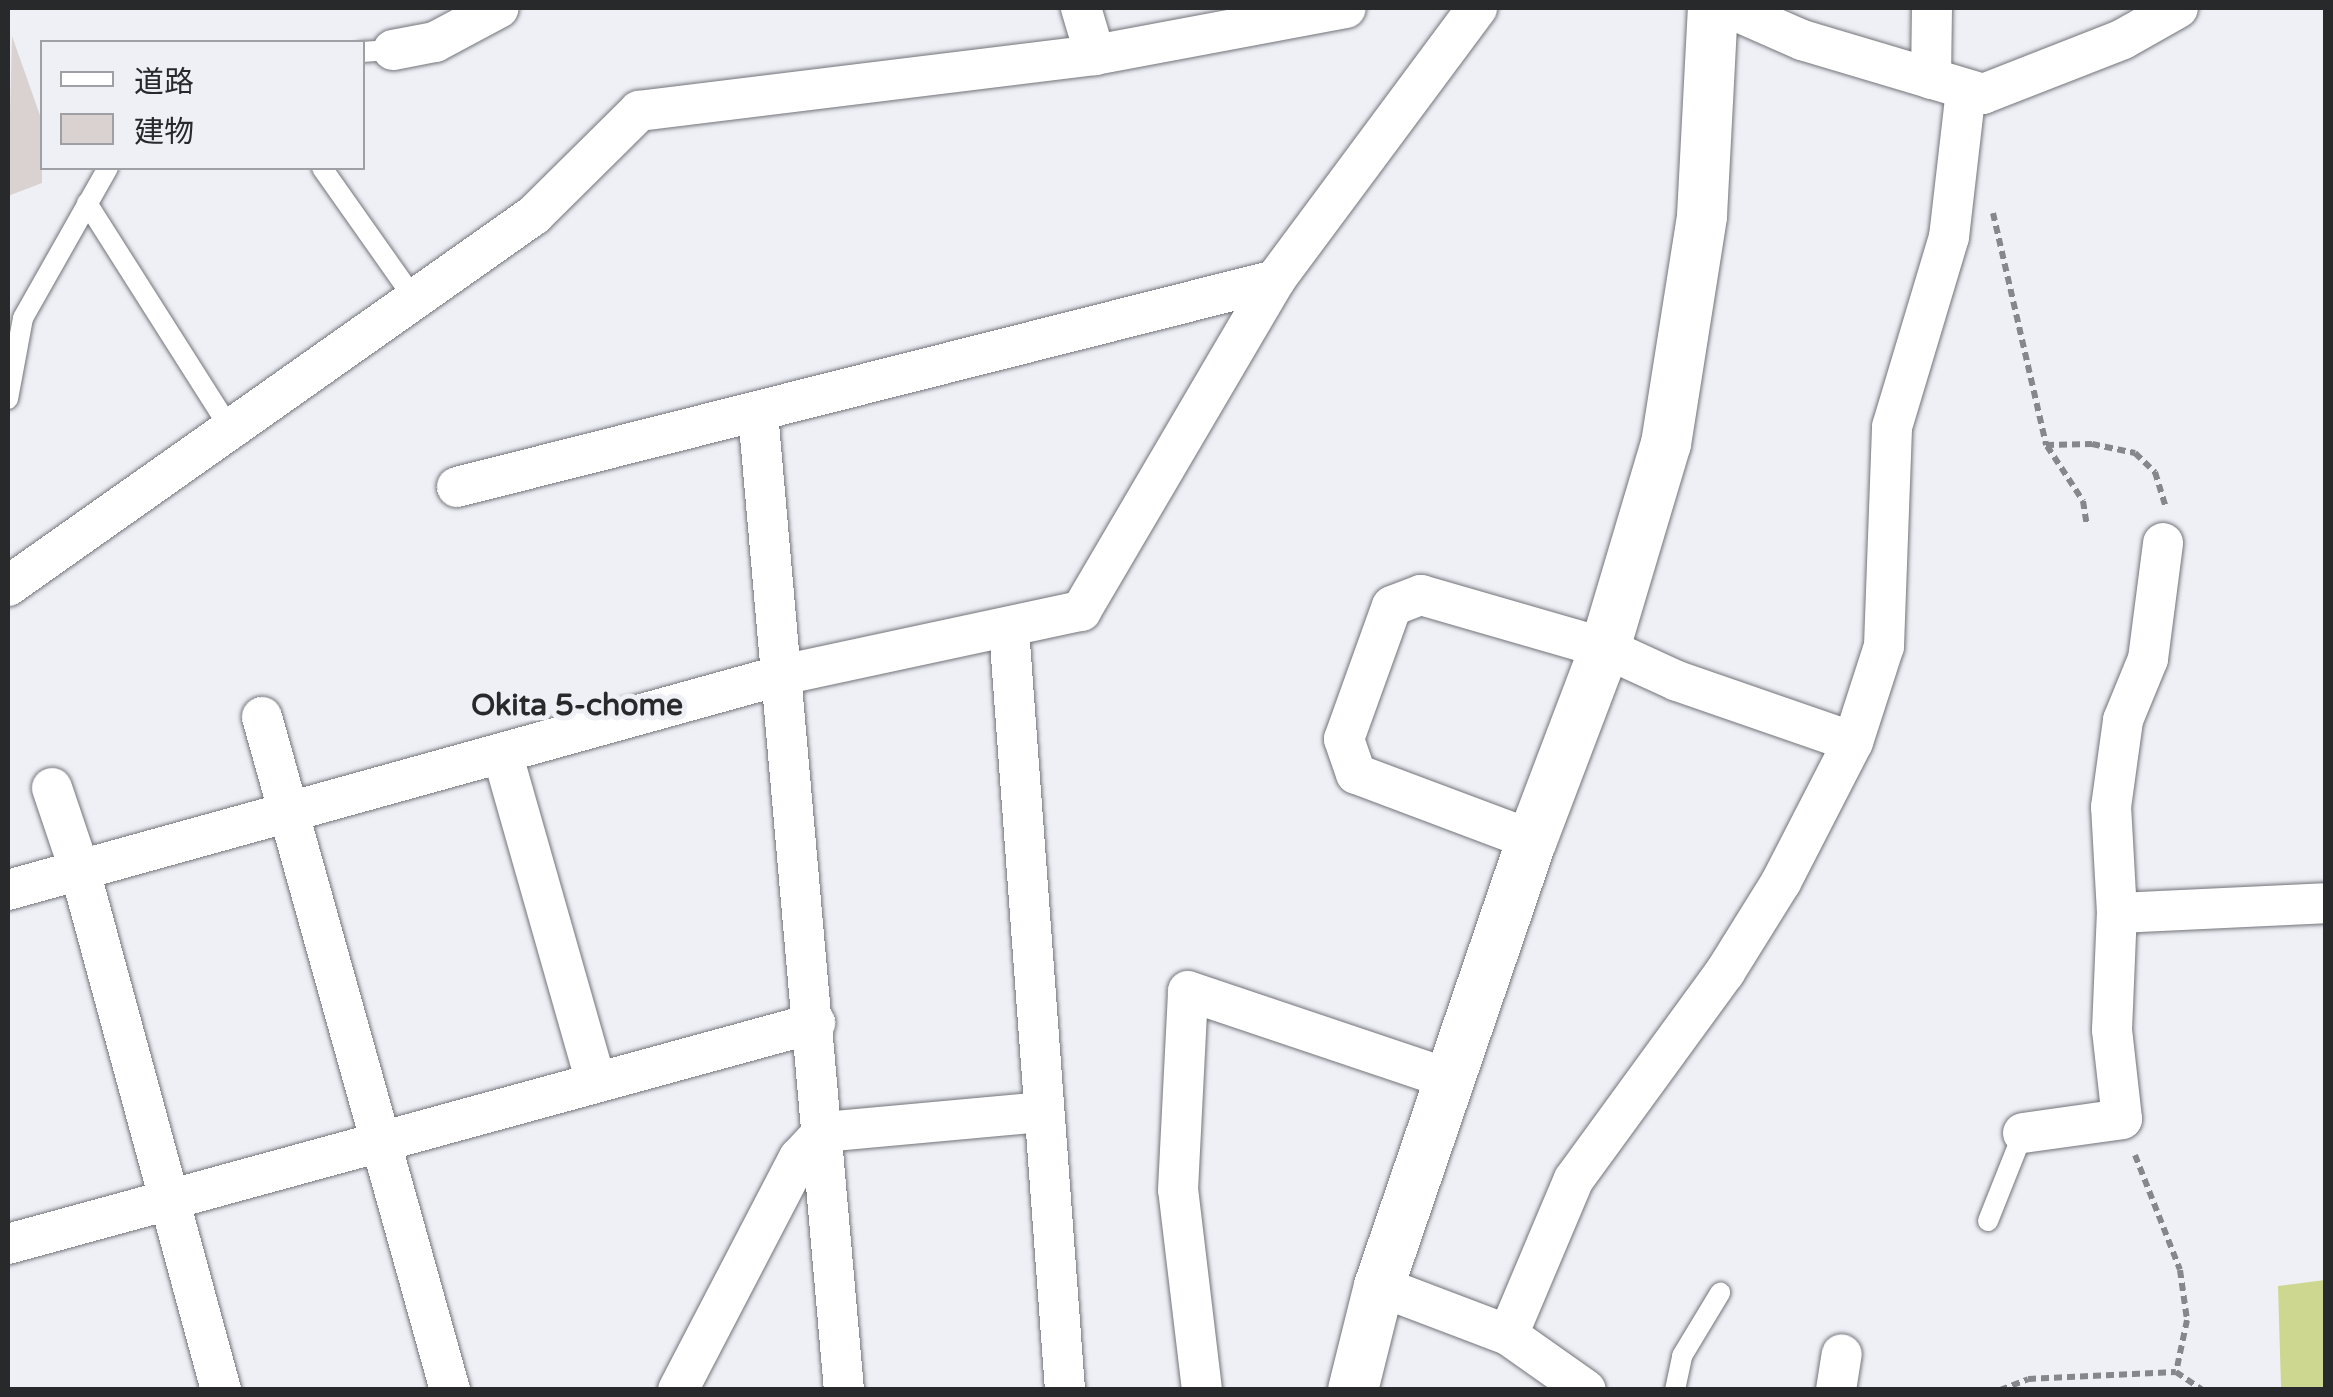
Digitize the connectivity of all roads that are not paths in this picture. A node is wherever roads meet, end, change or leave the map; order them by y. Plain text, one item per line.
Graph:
1 (499, 8) edge
2 (1081, 8) edge
3 (1346, 8) edge
4 (1476, 8) edge
5 (1714, 8) edge
6 (1729, 8) edge
7 (1932, 8) edge
8 (2178, 8) edge
9 (378, 51) edge
10 (1094, 56) junction
11 (1948, 84) junction
12 (107, 170) edge
13 (323, 170) edge
14 (87, 202) junction
15 (1275, 280) junction
16 (415, 300) junction
17 (8, 399) edge
18 (758, 414) junction
19 (231, 430) junction
20 (457, 487) dead end
21 (2163, 543) road end
22 (8, 586) edge
23 (1009, 629) junction
24 (1605, 648) junction
25 (786, 674) junction
26 (262, 717) dead end
27 (1853, 742) junction
28 (503, 756) junction
29 (52, 788) dead end
30 (287, 812) junction
31 (1532, 840) junction
32 (80, 870) junction
33 (8, 890) edge
34 (2326, 903) edge
35 (2117, 913) junction
36 (815, 1023) junction
37 (1449, 1079) junction
38 (596, 1082) junction
39 (1044, 1112) junction
40 (823, 1132) junction
41 (2022, 1133) joint
42 (379, 1143) junction
43 (168, 1201) junction
44 (1988, 1221) dead end
45 (8, 1244) edge
46 (1380, 1286) junction
47 (1720, 1293) dead end
48 (1508, 1335) junction
49 (221, 1390) edge
50 (450, 1390) edge
51 (678, 1390) edge
52 (844, 1390) edge
53 (1065, 1390) edge
54 (1202, 1390) edge
55 (1354, 1390) edge
56 (1586, 1390) edge
57 (1675, 1390) edge

1 - 9 street
2 - 10 street
3 - 10 street
4 - 15 street
5 - 24 street
6 - 11 street
7 - 11 street
8 - 11 street
10 - 16 street
11 - 27 street
12 - 14 lane
13 - 16 lane
14 - 17 lane
14 - 19 lane
15 - 18 street
15 - 23 street
16 - 19 street
18 - 20 street
18 - 25 street
19 - 22 street
21 - 35 street
23 - 25 street
23 - 39 street
24 - 27 street
24 - 31 street
24 - 31 street
25 - 28 street
25 - 36 street
26 - 30 street
27 - 48 street
28 - 30 street
28 - 38 street
29 - 32 street
30 - 32 street
30 - 42 street
31 - 37 street
32 - 33 street
32 - 43 street
34 - 35 street
35 - 41 street
36 - 38 street
36 - 40 street
37 - 46 street
37 - 54 street
38 - 42 street
39 - 40 street
39 - 53 street
40 - 51 street
40 - 52 street
41 - 44 lane
42 - 43 street
42 - 50 street
43 - 45 street
43 - 49 street
46 - 48 street
46 - 55 street
47 - 57 lane
48 - 56 street

